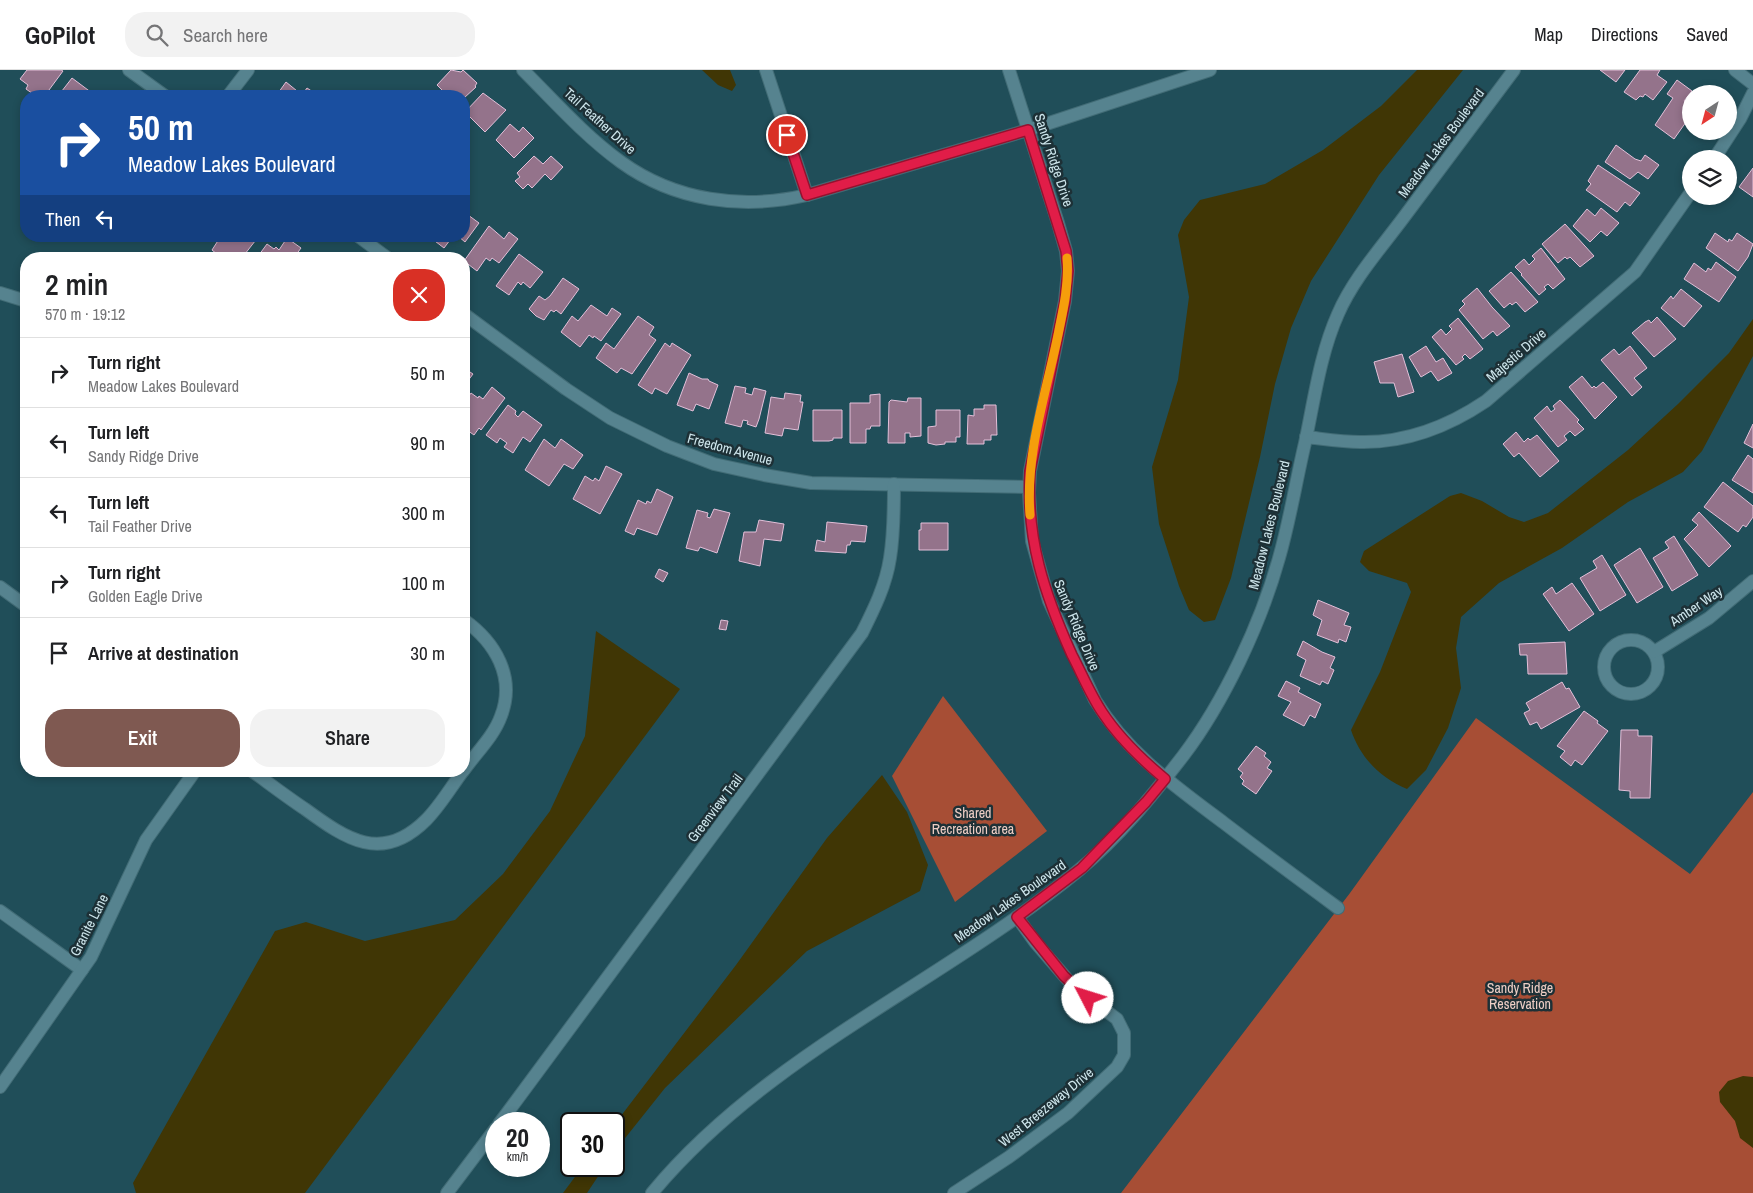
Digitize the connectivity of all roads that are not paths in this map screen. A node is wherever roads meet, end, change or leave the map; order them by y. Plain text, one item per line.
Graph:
1 (129, 70) edge
2 (248, 70) edge
3 (523, 70) edge
4 (766, 70) edge
5 (1009, 70) edge
6 (1210, 70) edge
7 (1514, 70) edge
8 (1735, 70) edge
9 (1753, 84) edge
10 (157, 90) edge
11 (233, 90) edge
12 (1753, 93) edge
13 (1028, 130) junction
14 (1720, 150) edge
15 (807, 195) junction
16 (1682, 205) edge
17 (366, 242) edge
18 (380, 252) edge
19 (0, 293) edge
20 (20, 299) edge
21 (470, 318) edge
22 (1306, 436) junction
23 (894, 484) junction
24 (1029, 487) junction
25 (1753, 581) edge
26 (0, 587) edge
27 (20, 602) edge
28 (470, 624) edge
29 (1654, 652) junction
30 (470, 761) edge
31 (191, 777) edge
32 (260, 777) edge
33 (458, 777) edge
34 (1165, 779) junction
35 (1338, 908) dead end
36 (0, 910) edge
37 (1017, 917) junction
38 (82, 970) junction
39 (0, 1086) edge
40 (508, 1112) edge
41 (485, 1143) edge
42 (448, 1193) edge
43 (652, 1193) edge
44 (954, 1193) edge

1 - 10 street
2 - 11 street
3 - 15 street, Tail Feather Drive
4 - 15 street
5 - 13 street, Sandy Ridge Drive
6 - 13 street, Tail Feather Drive
7 - 22 street, Meadow Lakes Boulevard
8 - 9 street
12 - 14 street
13 - 15 street, Tail Feather Drive
13 - 24 street, Sandy Ridge Drive
16 - 22 street, Majestic Drive
17 - 18 street
19 - 20 street
21 - 23 street, Freedom Avenue
22 - 34 street, Meadow Lakes Boulevard
23 - 24 street, Freedom Avenue
23 - 40 street, Greenview Trail
24 - 34 street, Sandy Ridge Drive
25 - 29 street, Amber Way
26 - 27 street
28 - 30 street
29 - 29 street
31 - 38 street, Granite Lane
32 - 33 street
34 - 35 street, Sandy Ridge Drive
34 - 37 street, Meadow Lakes Boulevard
36 - 38 street
37 - 43 street, Meadow Lakes Boulevard
37 - 44 street, West Breezeway Drive
38 - 39 street, Granite Lane
41 - 42 street

